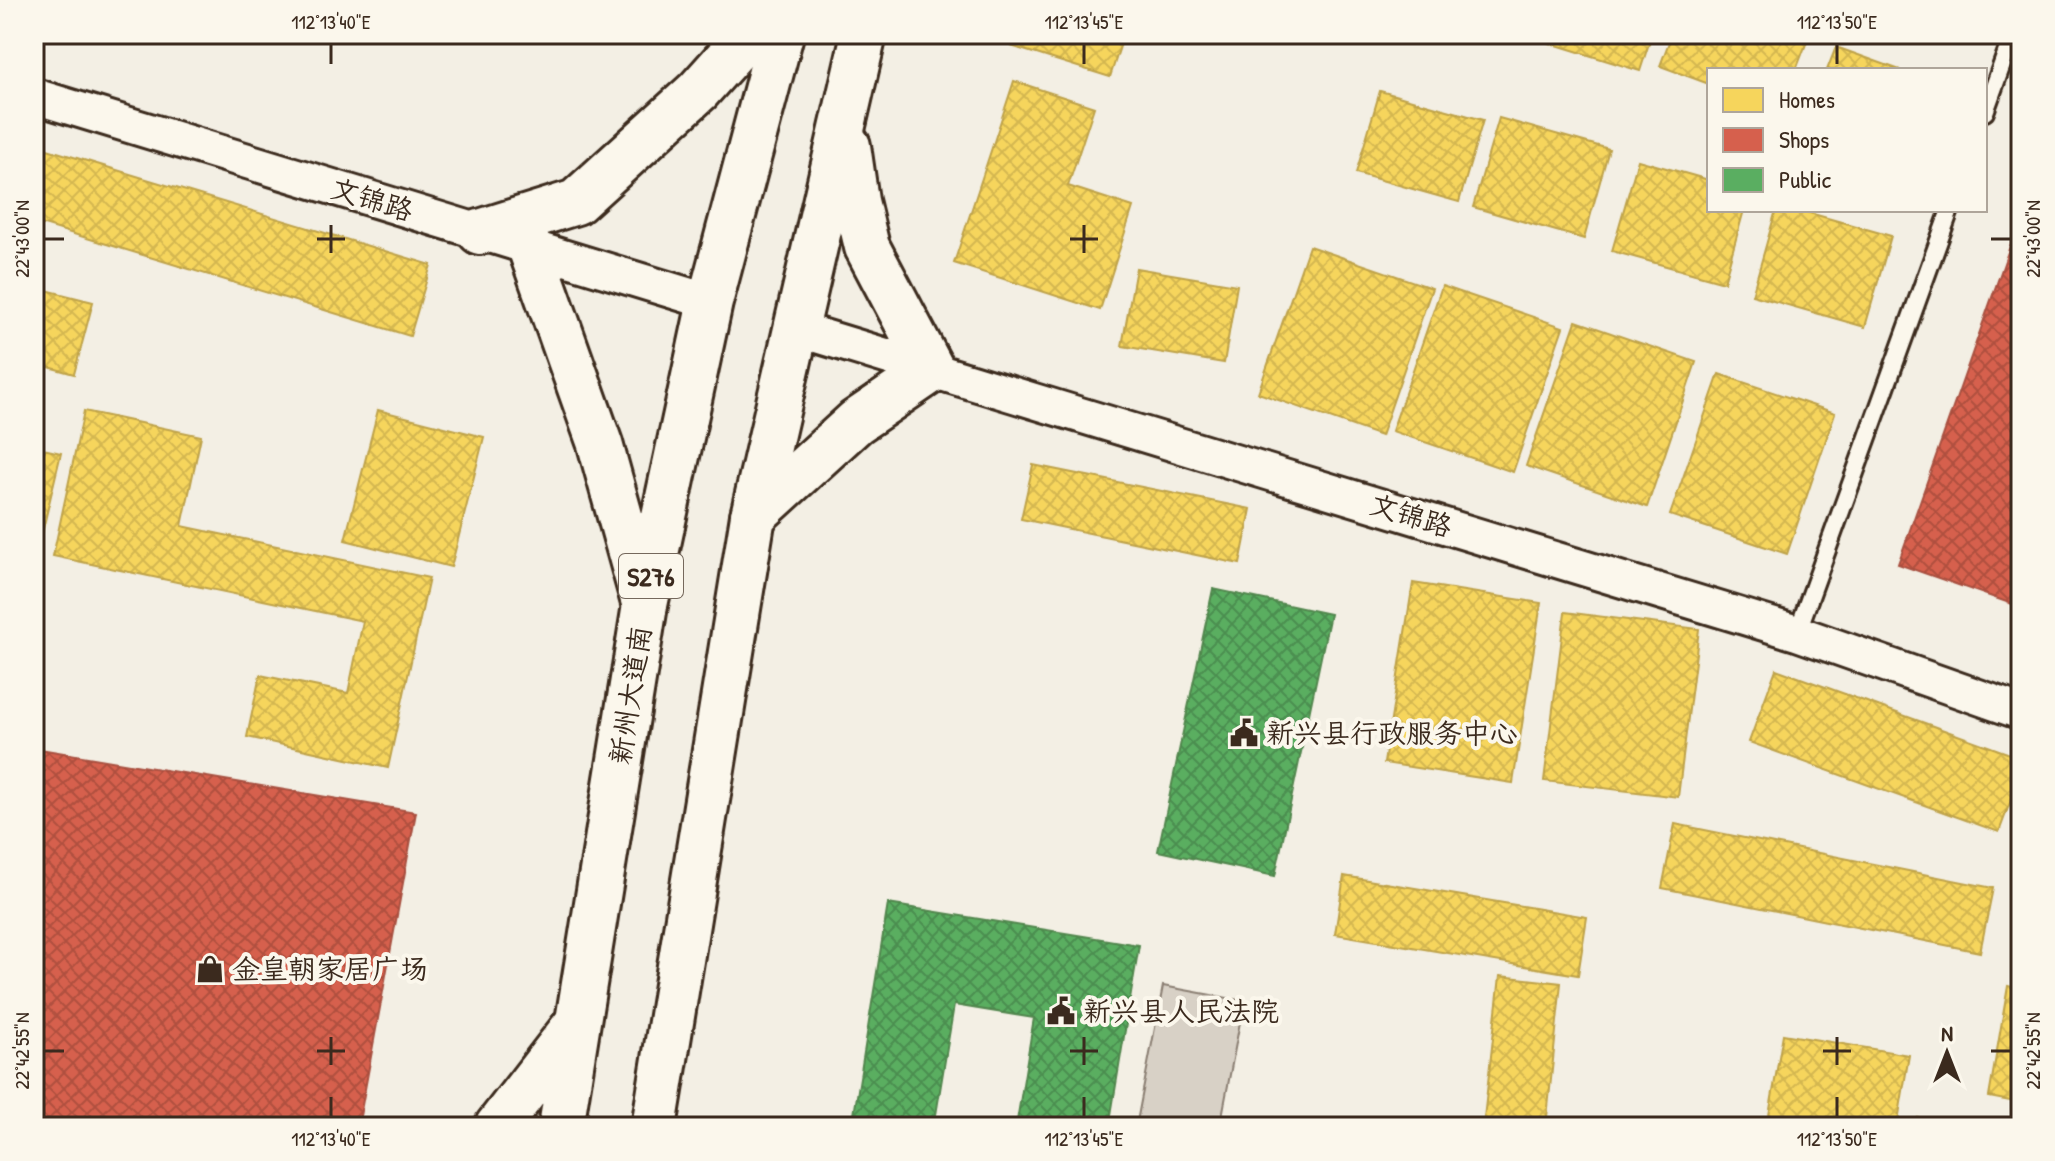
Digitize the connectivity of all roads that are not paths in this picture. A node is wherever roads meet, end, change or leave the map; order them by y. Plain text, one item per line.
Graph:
1 (749, 34) edge
2 (781, 34) edge
3 (864, 34) edge
4 (2013, 34) edge
5 (34, 96) edge
6 (1987, 106) edge
7 (844, 119) junction
8 (1949, 212) edge
9 (480, 232) junction
10 (530, 247) junction
11 (710, 302) junction
12 (797, 329) junction
13 (932, 370) junction
14 (753, 516) junction
15 (645, 605) junction
16 (1797, 633) junction
17 (2021, 712) edge
18 (578, 1022) junction
19 (662, 1115) edge
20 (497, 1127) edge
21 (561, 1127) edge

1 - 9 main road
2 - 11 main road, 新州大道南 / S276
3 - 7 main road
4 - 6 lane
5 - 9 street, 文锦路
7 - 12 main road
7 - 13 main road
8 - 16 lane
9 - 10 street, 文锦路
10 - 11 street, 文锦路
10 - 15 main road
11 - 15 main road, 新州大道南 / S276
12 - 13 street, 文锦路
12 - 14 main road
13 - 14 main road
13 - 16 street, 文锦路
14 - 19 main road
15 - 18 main road, 新州大道南 / S276
16 - 17 street, 文锦路
18 - 20 main road
18 - 21 main road, 新州大道南 / S276

